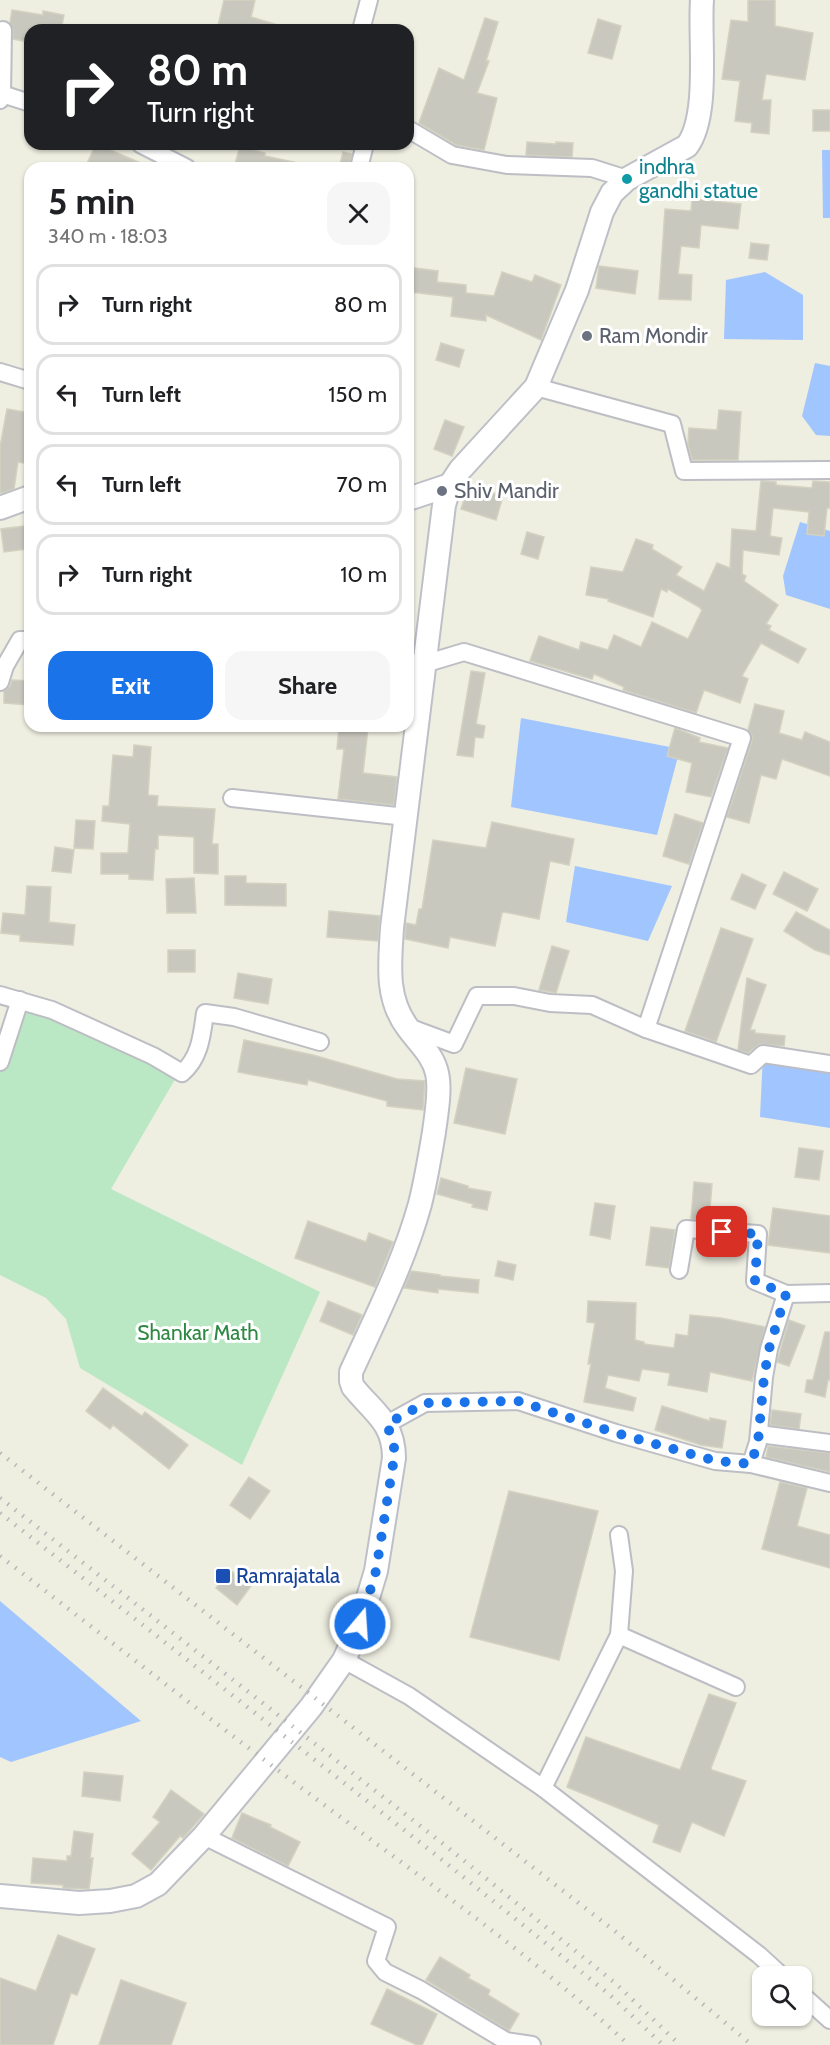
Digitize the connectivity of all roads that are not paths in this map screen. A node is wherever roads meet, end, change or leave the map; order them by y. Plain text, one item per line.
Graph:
1 (369, 0) edge
2 (702, 0) edge
3 (363, 24) edge
4 (3, 30) dead end
5 (1, 97) edge
6 (24, 102) edge
7 (414, 133) edge
8 (152, 150) edge
9 (175, 162) edge
10 (627, 179) junction
11 (0, 372) edge
12 (24, 379) edge
13 (536, 387) junction
14 (830, 470) edge
15 (450, 485) junction
16 (414, 497) edge
17 (24, 499) edge
18 (0, 508) edge
19 (24, 640) edge
20 (416, 663) edge
21 (0, 682) edge
22 (414, 694) edge
23 (412, 732) edge
24 (232, 798) dead end
25 (406, 817) junction
26 (0, 995) edge
27 (20, 1000) junction
28 (407, 1027) junction
29 (646, 1029) junction
30 (320, 1042) dead end
31 (0, 1062) edge
32 (830, 1064) edge
33 (680, 1270) dead end
34 (830, 1293) edge
35 (786, 1294) junction
36 (387, 1424) junction
37 (759, 1434) junction
38 (830, 1443) edge
39 (751, 1464) junction
40 (830, 1482) edge
41 (619, 1535) dead end
42 (619, 1635) junction
43 (344, 1660) junction
44 (736, 1687) dead end
45 (543, 1788) junction
46 (204, 1836) junction
47 (0, 1896) edge
48 (771, 1966) edge
49 (812, 2004) edge
50 (830, 2020) edge
51 (532, 2045) edge

1 - 3 street
2 - 10 main road
4 - 5 street
5 - 6 street
7 - 10 street
8 - 9 street
10 - 13 main road
11 - 12 street
13 - 14 street
13 - 15 main road
15 - 16 main road
15 - 20 main road
17 - 18 main road
19 - 21 street
20 - 22 main road
20 - 29 street
23 - 25 main road
24 - 25 street
25 - 28 main road
26 - 27 street
27 - 30 street
27 - 31 street
28 - 29 street
28 - 36 main road
29 - 32 street
33 - 35 street
34 - 35 street
35 - 37 street
36 - 39 street
36 - 43 main road
37 - 38 street
37 - 39 street
39 - 40 street
41 - 42 street
42 - 44 street
42 - 45 street
43 - 45 street
43 - 46 main road
45 - 48 street
46 - 47 main road
46 - 51 street
49 - 50 street

